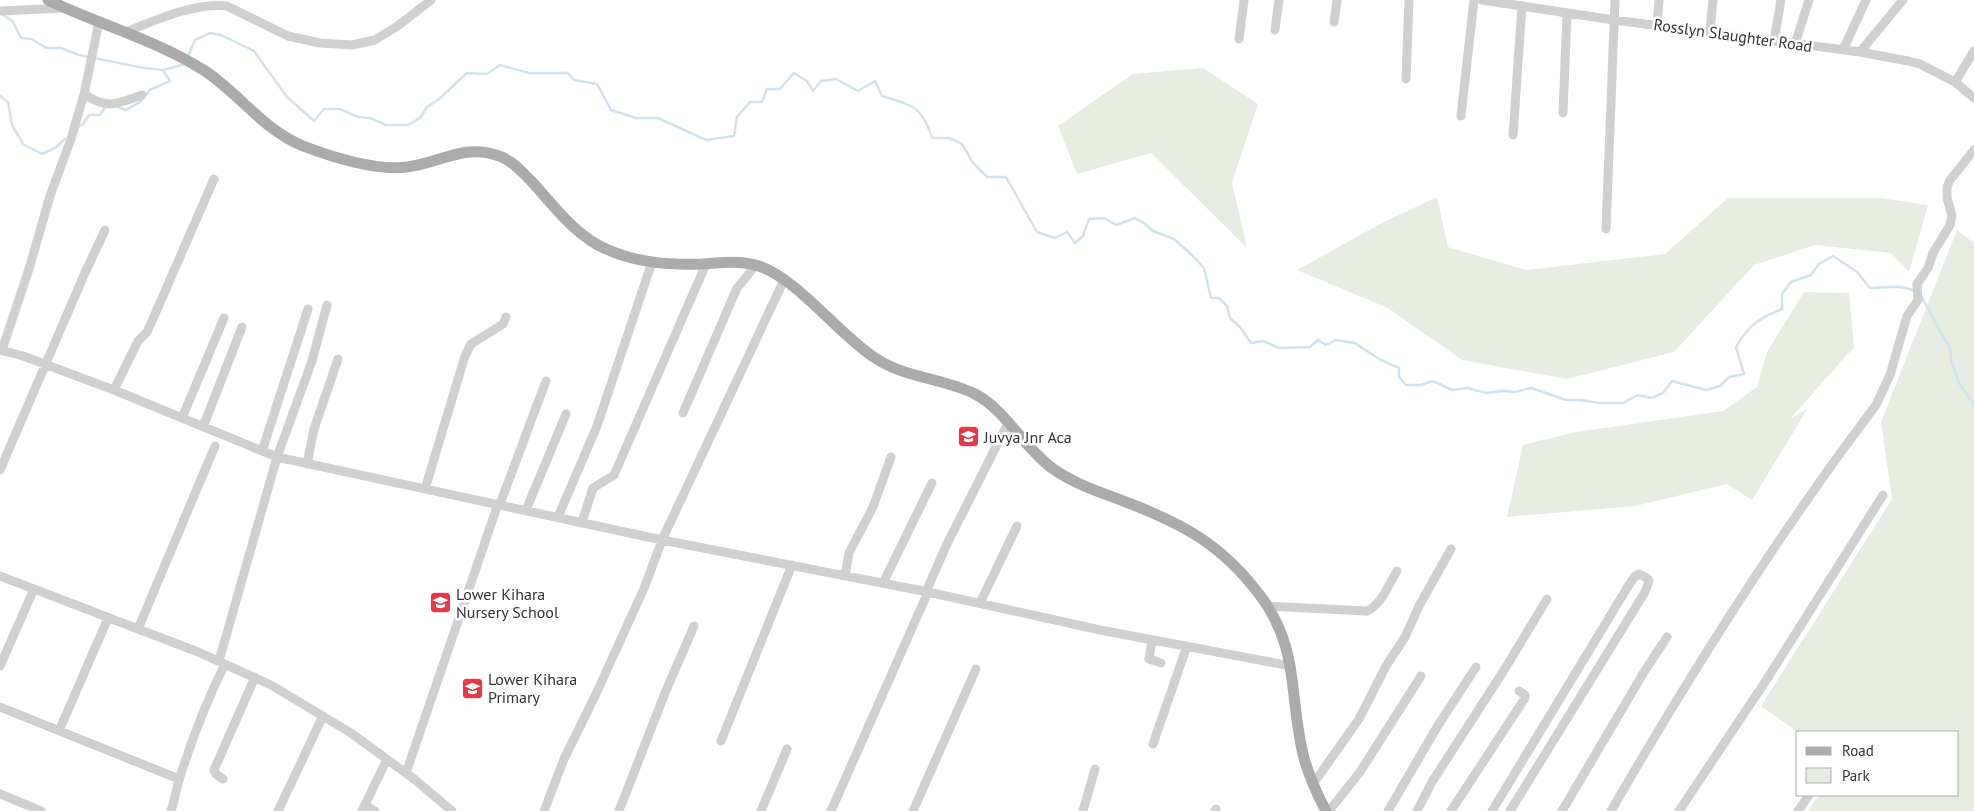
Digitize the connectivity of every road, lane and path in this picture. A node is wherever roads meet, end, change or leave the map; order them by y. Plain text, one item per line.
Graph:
1 (48, 0) edge
2 (431, 0) edge
3 (1244, 0) edge
4 (1279, 0) edge
5 (1337, 0) edge
6 (1409, 0) edge
7 (1474, 0) edge
8 (1482, 0) edge
9 (1615, 0) edge
10 (1659, 0) edge
11 (1713, 0) edge
12 (1782, 0) edge
13 (1809, 0) edge
14 (1866, 0) edge
15 (1904, 0) edge
16 (1522, 6) junction
17 (64, 8) junction
18 (2, 11) edge
19 (1568, 13) junction
20 (1614, 20) junction
21 (99, 22) junction
22 (1334, 22) dead end
23 (1657, 25) junction
24 (1274, 30) dead end
25 (126, 32) junction
26 (1710, 32) junction
27 (1239, 39) dead end
28 (1774, 41) junction
29 (1795, 44) junction
30 (1842, 50) junction
31 (1974, 51) edge
32 (1860, 52) junction
33 (1406, 79) dead end
34 (1955, 82) junction
35 (84, 94) junction
36 (142, 95) dead end
37 (1974, 98) edge
38 (1563, 114) dead end
39 (1461, 116) dead end
40 (1513, 135) dead end
41 (1974, 150) edge
42 (214, 179) dead end
43 (105, 230) dead end
44 (1606, 230) dead end
45 (652, 262) junction
46 (706, 264) junction
47 (756, 265) junction
48 (784, 280) junction
49 (327, 305) dead end
50 (308, 309) dead end
51 (506, 317) dead end
52 (224, 318) dead end
53 (242, 327) dead end
54 (1, 350) edge
55 (338, 359) dead end
56 (46, 364) junction
57 (546, 381) dead end
58 (114, 390) junction
59 (566, 414) dead end
60 (683, 414) dead end
61 (182, 418) junction
62 (1008, 423) junction
63 (203, 427) junction
64 (215, 446) dead end
65 (262, 451) junction
66 (277, 457) junction
67 (891, 457) dead end
68 (307, 464) junction
69 (0, 470) edge
70 (932, 483) dead end
71 (425, 489) junction
72 (1883, 495) dead end
73 (499, 504) junction
74 (526, 510) junction
75 (558, 517) junction
76 (582, 522) junction
77 (1017, 526) dead end
78 (662, 540) junction
79 (1450, 549) dead end
80 (792, 565) junction
81 (1397, 571) dead end
82 (0, 576) edge
83 (845, 576) junction
84 (884, 583) junction
85 (34, 589) junction
86 (927, 592) junction
87 (1547, 599) dead end
88 (980, 603) junction
89 (1268, 606) junction
90 (108, 618) junction
91 (694, 626) dead end
92 (138, 629) junction
93 (1667, 637) dead end
94 (1152, 640) junction
95 (1187, 646) junction
96 (222, 663) junction
97 (1161, 663) dead end
98 (0, 666) edge
99 (1291, 666) junction
100 (1476, 667) dead end
101 (976, 669) dead end
102 (1421, 676) dead end
103 (254, 678) junction
104 (1519, 691) dead end
105 (0, 707) edge
106 (323, 716) junction
107 (59, 731) junction
108 (721, 741) dead end
109 (1153, 744) dead end
110 (787, 749) dead end
111 (387, 759) junction
112 (1096, 769) dead end
113 (406, 773) junction
114 (179, 778) junction
115 (223, 779) dead end
116 (1313, 784) junction
117 (0, 794) edge
118 (1808, 796) edge
119 (363, 808) edge
120 (41, 811) edge
121 (171, 811) edge
122 (278, 811) edge
123 (375, 811) edge
124 (452, 811) edge
125 (544, 811) edge
126 (619, 811) edge
127 (761, 811) edge
128 (831, 811) edge
129 (912, 811) edge
130 (1083, 811) edge
131 (1328, 811) edge
132 (1388, 811) edge
133 (1417, 811) edge
134 (1451, 811) edge
135 (1492, 811) edge
136 (1510, 811) edge
137 (1562, 811) edge
138 (1611, 811) edge
139 (1679, 811) edge
140 (1798, 811) edge

1 - 17 main road
2 - 25 street
3 - 27 street
4 - 24 street
5 - 22 street
6 - 33 street
7 - 39 street
8 - 16 street, Rosslyn Slaughter Road
9 - 20 street
10 - 23 street
11 - 26 street
12 - 28 street
13 - 29 street
14 - 30 street
15 - 32 street
16 - 19 street, Rosslyn Slaughter Road
16 - 40 street
17 - 18 street
17 - 21 main road
19 - 20 street, Rosslyn Slaughter Road
19 - 38 street
20 - 23 street, Rosslyn Slaughter Road
20 - 44 street
21 - 25 main road
21 - 35 street
23 - 26 street, Rosslyn Slaughter Road
25 - 45 main road
26 - 28 street, Rosslyn Slaughter Road
28 - 29 street, Rosslyn Slaughter Road
29 - 30 street, Rosslyn Slaughter Road
30 - 32 street, Rosslyn Slaughter Road
31 - 34 street
32 - 34 street, Rosslyn Slaughter Road
34 - 37 street, Rosslyn Slaughter Road
35 - 36 street
35 - 54 street
41 - 138 street
42 - 58 street
43 - 56 street
45 - 46 main road
45 - 75 street
46 - 47 main road
46 - 76 street
47 - 48 main road
47 - 60 street
48 - 62 main road
48 - 78 street
49 - 66 street
50 - 65 street
51 - 71 street
52 - 61 street
53 - 63 street
54 - 56 street
55 - 68 street
56 - 58 street
56 - 69 street
57 - 73 street
58 - 61 street
59 - 74 street
61 - 63 street
62 - 86 street
62 - 89 main road
63 - 65 street
64 - 92 street
65 - 66 street
66 - 68 street
66 - 96 street
67 - 83 street
68 - 71 street
70 - 84 street
71 - 73 street
72 - 139 street
73 - 74 street
73 - 113 street
74 - 75 street
75 - 76 street
76 - 78 street
77 - 88 street
78 - 80 street
78 - 125 street
79 - 116 street
80 - 83 street
80 - 108 street
81 - 89 street
82 - 85 street
83 - 84 street
84 - 86 street
85 - 90 street
85 - 98 street
86 - 88 street
86 - 128 street
87 - 133 street
88 - 94 street
89 - 99 main road
90 - 92 street
90 - 107 street
91 - 126 street
92 - 96 street
93 - 137 street
94 - 95 street
94 - 97 street
95 - 99 street
95 - 109 street
96 - 103 street
96 - 114 street
99 - 116 main road
100 - 132 street
101 - 129 street
102 - 131 street
103 - 106 street
103 - 115 street
104 - 134 street
105 - 107 street
106 - 111 street
106 - 122 street
107 - 114 street
110 - 127 street
111 - 113 street
111 - 119 street
112 - 130 street
113 - 124 street
114 - 121 street
116 - 131 main road
117 - 120 street
118 - 140 street
119 - 123 street
135 - 136 street

